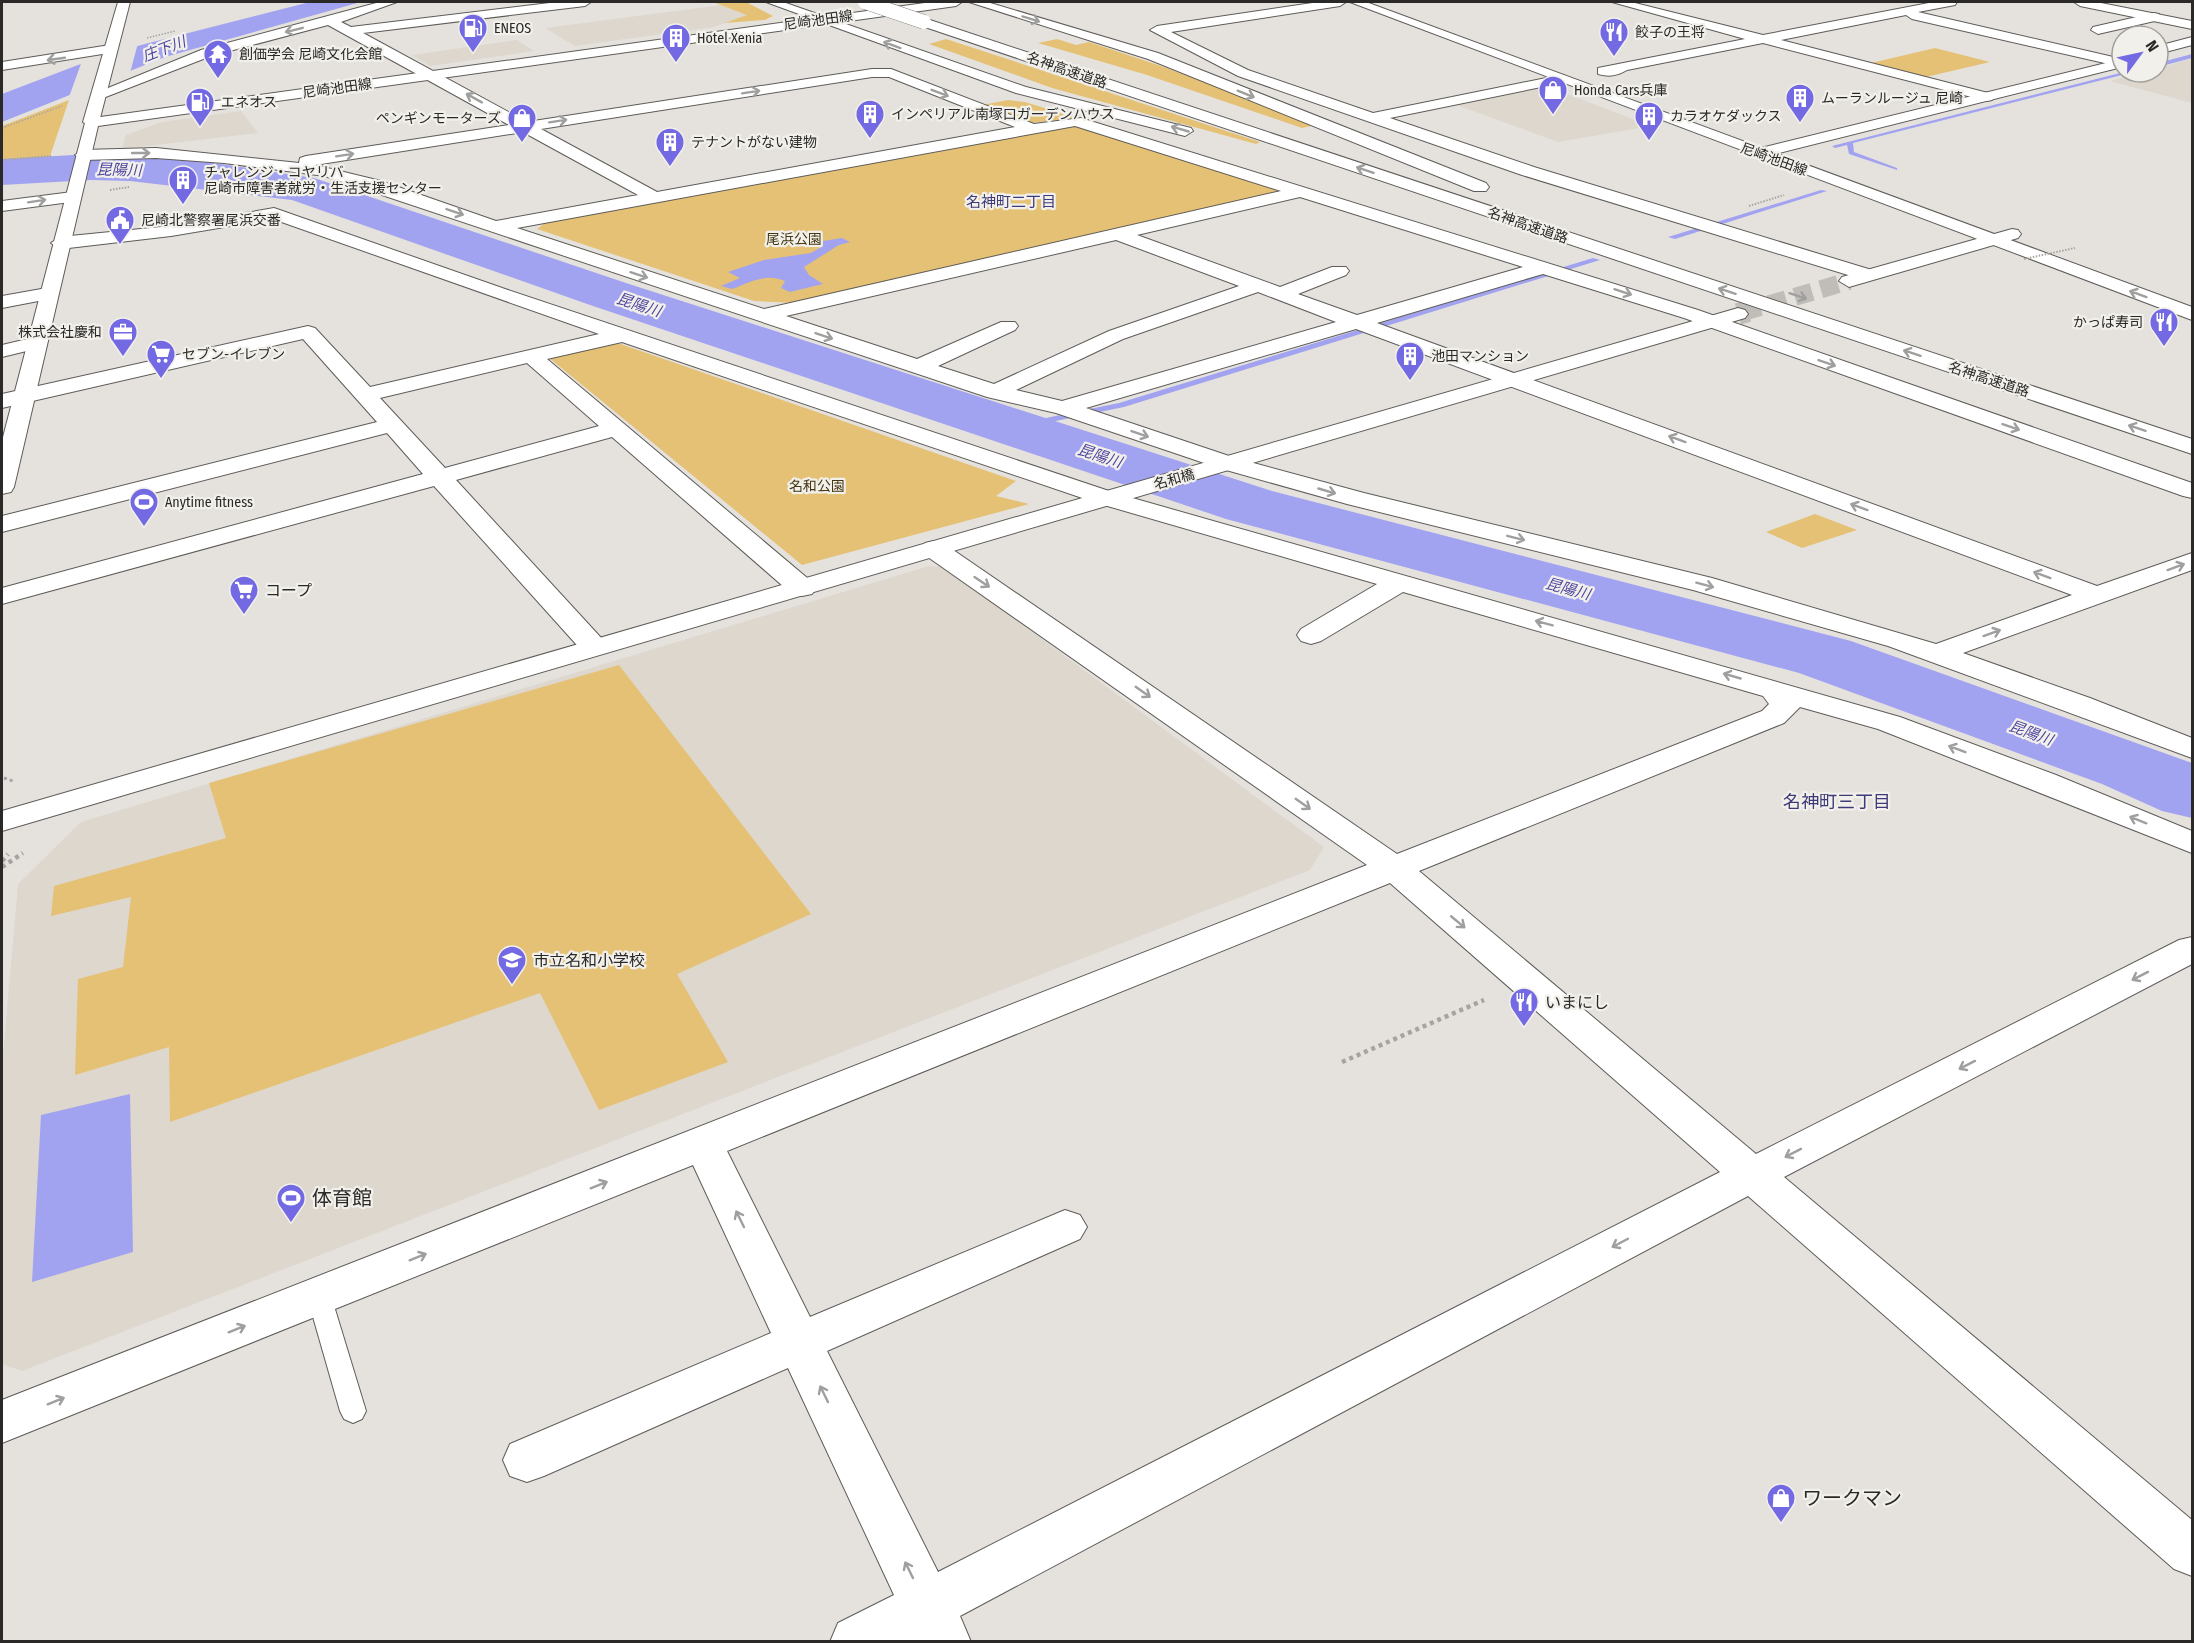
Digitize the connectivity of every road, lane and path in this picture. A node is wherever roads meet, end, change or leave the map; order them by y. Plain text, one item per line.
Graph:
1 (124, 2) edge
2 (391, 2) edge
3 (585, 2) edge
4 (772, 2) edge
5 (864, 2) edge
6 (896, 2) edge
7 (956, 2) edge
8 (975, 2) edge
9 (1340, 2) edge
10 (1356, 2) edge
11 (1380, 2) edge
12 (1618, 2) edge
13 (1951, 2) edge
14 (2080, 2) edge
15 (1866, 4) dead end
16 (1899, 12) junction
17 (2154, 17) junction
18 (822, 20) junction
19 (330, 21) junction
20 (2193, 25) edge
21 (2098, 30) dead end
22 (349, 32) junction
23 (2066, 37) dead end
24 (1765, 39) junction
25 (2193, 41) edge
26 (2038, 44) junction
27 (2170, 47) edge
28 (110, 50) junction
29 (2110, 60) edge
30 (2, 66) edge
31 (2110, 66) edge
32 (1622, 68) dead end
33 (430, 75) junction
34 (1561, 79) junction
35 (99, 90) junction
36 (1987, 97) junction
37 (70, 104) dead end
38 (1373, 117) junction
39 (91, 122) junction
40 (526, 127) junction
41 (2, 128) edge
42 (1033, 129) junction
43 (1205, 136) dead end
44 (434, 141) junction
45 (1778, 148) junction
46 (448, 153) dead end
47 (1759, 153) junction
48 (55, 156) dead end
49 (1270, 156) dead end
50 (2, 160) edge
51 (81, 163) junction
52 (287, 164) junction
53 (1832, 180) junction
54 (1303, 191) junction
55 (72, 197) junction
56 (654, 197) junction
57 (1523, 204) dead end
58 (2, 207) edge
59 (1702, 225) junction
60 (494, 226) junction
61 (2012, 234) junction
62 (1120, 235) junction
63 (1992, 240) junction
64 (60, 243) junction
65 (2075, 248) dead end
66 (2024, 260) dead end
67 (1554, 270) junction
68 (1339, 271) dead end
69 (1868, 275) junction
70 (1679, 276) junction
71 (1849, 281) tunnel mouth
72 (1257, 286) junction
73 (47, 294) junction
74 (1280, 294) junction
75 (2193, 300) edge
76 (2, 302) edge
77 (1738, 314) tunnel mouth
78 (2193, 314) edge
79 (762, 316) junction
80 (1710, 322) junction
81 (1008, 326) dead end
82 (1368, 326) junction
83 (623, 335) junction
84 (36, 343) junction
85 (2, 351) edge
86 (531, 356) junction
87 (918, 367) junction
88 (1515, 380) junction
89 (2069, 385) dead end
90 (996, 392) junction
91 (364, 395) junction
92 (13, 398) edge
93 (1074, 412) junction
94 (391, 425) junction
95 (615, 429) junction
96 (2193, 447) edge
97 (1220, 465) junction
98 (438, 478) junction
99 (2, 487) edge
100 (2193, 491) edge
101 (1106, 498) junction
102 (2, 524) edge
103 (934, 549) junction
104 (2193, 561) edge
105 (1398, 583) junction
106 (802, 588) junction
107 (2097, 595) junction
108 (2, 596) edge
109 (1311, 635) dead end
110 (594, 647) junction
111 (1937, 653) junction
112 (1770, 687) junction
113 (2193, 749) edge
114 (2, 821) edge
115 (2193, 843) edge
116 (1394, 868) junction
117 (2193, 949) edge
118 (1527, 981) junction
119 (1342, 1062) dead end
120 (703, 1143) junction
121 (1754, 1173) junction
122 (1065, 1227) dead end
123 (320, 1296) junction
124 (798, 1341) junction
125 (353, 1411) dead end
126 (2, 1422) edge
127 (527, 1460) dead end
128 (2193, 1552) edge
129 (935, 1623) edge
130 (857, 1641) edge

1 - 28 main road
2 - 19 main road
3 - 22 main road
4 - 18 main road
70 -> 5 main road, 名神高速道路, bridge
8 -> 6 main road, 名神高速道路
7 - 18 main road, 尼崎池田線
9 - 38 main road
10 - 34 main road, 尼崎池田線
11 - 45 main road, 尼崎池田線
12 - 24 main road
13 - 16 main road
14 - 17 main road
15 - 16 main road
16 - 24 main road
16 - 26 main road
17 - 20 main road
17 - 21 main road
18 - 33 main road, 尼崎池田線
43 -> 18 main road
19 - 22 main road
19 -> 35 main road
22 - 33 main road
23 - 26 main road
24 - 32 main road
24 - 36 main road
25 - 27 main road
26 - 29 main road
28 -> 30 main road
28 - 35 main road
31 - 36 main road
33 - 39 main road, 尼崎池田線
40 -> 33 main road
34 - 38 main road
34 - 47 main road, 尼崎池田線
35 - 39 main road
36 - 45 main road
37 - 41 path
38 - 59 main road
39 - 51 main road
40 -> 42 main road
40 - 44 main road
40 - 56 main road
42 - 54 main road
42 - 56 main road
44 - 46 main road
52 -> 44 main road
45 - 47 main road
45 - 61 main road, 尼崎池田線
47 - 53 main road, 尼崎池田線
48 - 50 path
49 - 70 main road
51 -> 52 main road
51 - 55 main road
52 -> 60 main road
53 - 59 path
53 - 63 main road, 尼崎池田線
54 - 62 main road
54 - 67 main road
58 -> 55 main road
55 - 64 main road
56 - 60 main road
57 -> 89 main road, 名神高速道路
59 - 69 main road
60 -> 79 main road
61 - 63 main road
61 - 75 main road, 尼崎池田線
62 - 72 main road
62 - 79 main road
63 - 69 main road
78 -> 63 main road, 尼崎池田線
64 - 73 main road
64 - 83 main road
65 - 66 path, bridge
67 -> 80 main road
67 - 82 main road
68 - 74 main road
69 - 71 main road
96 -> 70 main road, 名神高速道路
72 - 74 main road
72 - 90 main road
73 - 76 main road
73 - 84 main road
74 - 82 main road
77 - 80 main road, 名和橋
79 -> 87 main road
80 - 88 main road, 名和橋
80 -> 100 main road
81 - 87 main road
82 - 88 main road
82 - 93 main road
83 - 86 main road
83 - 101 main road
84 - 85 main road
84 - 92 main road
86 - 91 main road
86 - 95 main road
87 - 90 main road
88 - 97 main road, 名和橋
107 -> 88 main road
90 - 93 main road
91 - 92 main road
91 - 94 main road
92 - 99 main road
93 -> 97 main road
94 - 98 main road
94 - 102 main road
95 - 98 main road
95 - 106 main road
97 - 101 main road, 名和橋
97 -> 111 main road
98 - 108 main road
98 - 110 main road
101 - 103 main road, 名和橋
101 - 105 main road
103 - 106 main road, 名和橋
103 -> 116 main road
107 -> 104 main road
105 - 109 main road
112 -> 105 main road
106 - 110 main road, 名和橋
111 -> 107 main road
110 - 114 main road, 名和橋
111 - 113 main road
115 -> 112 main road
112 - 116 main road
116 -> 118 main road
116 - 120 main road
117 -> 121 main road
118 - 119 path
118 - 121 main road
123 -> 120 main road
124 -> 120 main road
121 - 128 main road
121 -> 129 main road
122 - 124 main road
123 - 125 lane
126 -> 123 main road
124 - 127 main road
129 -> 124 main road
129 - 130 main road

